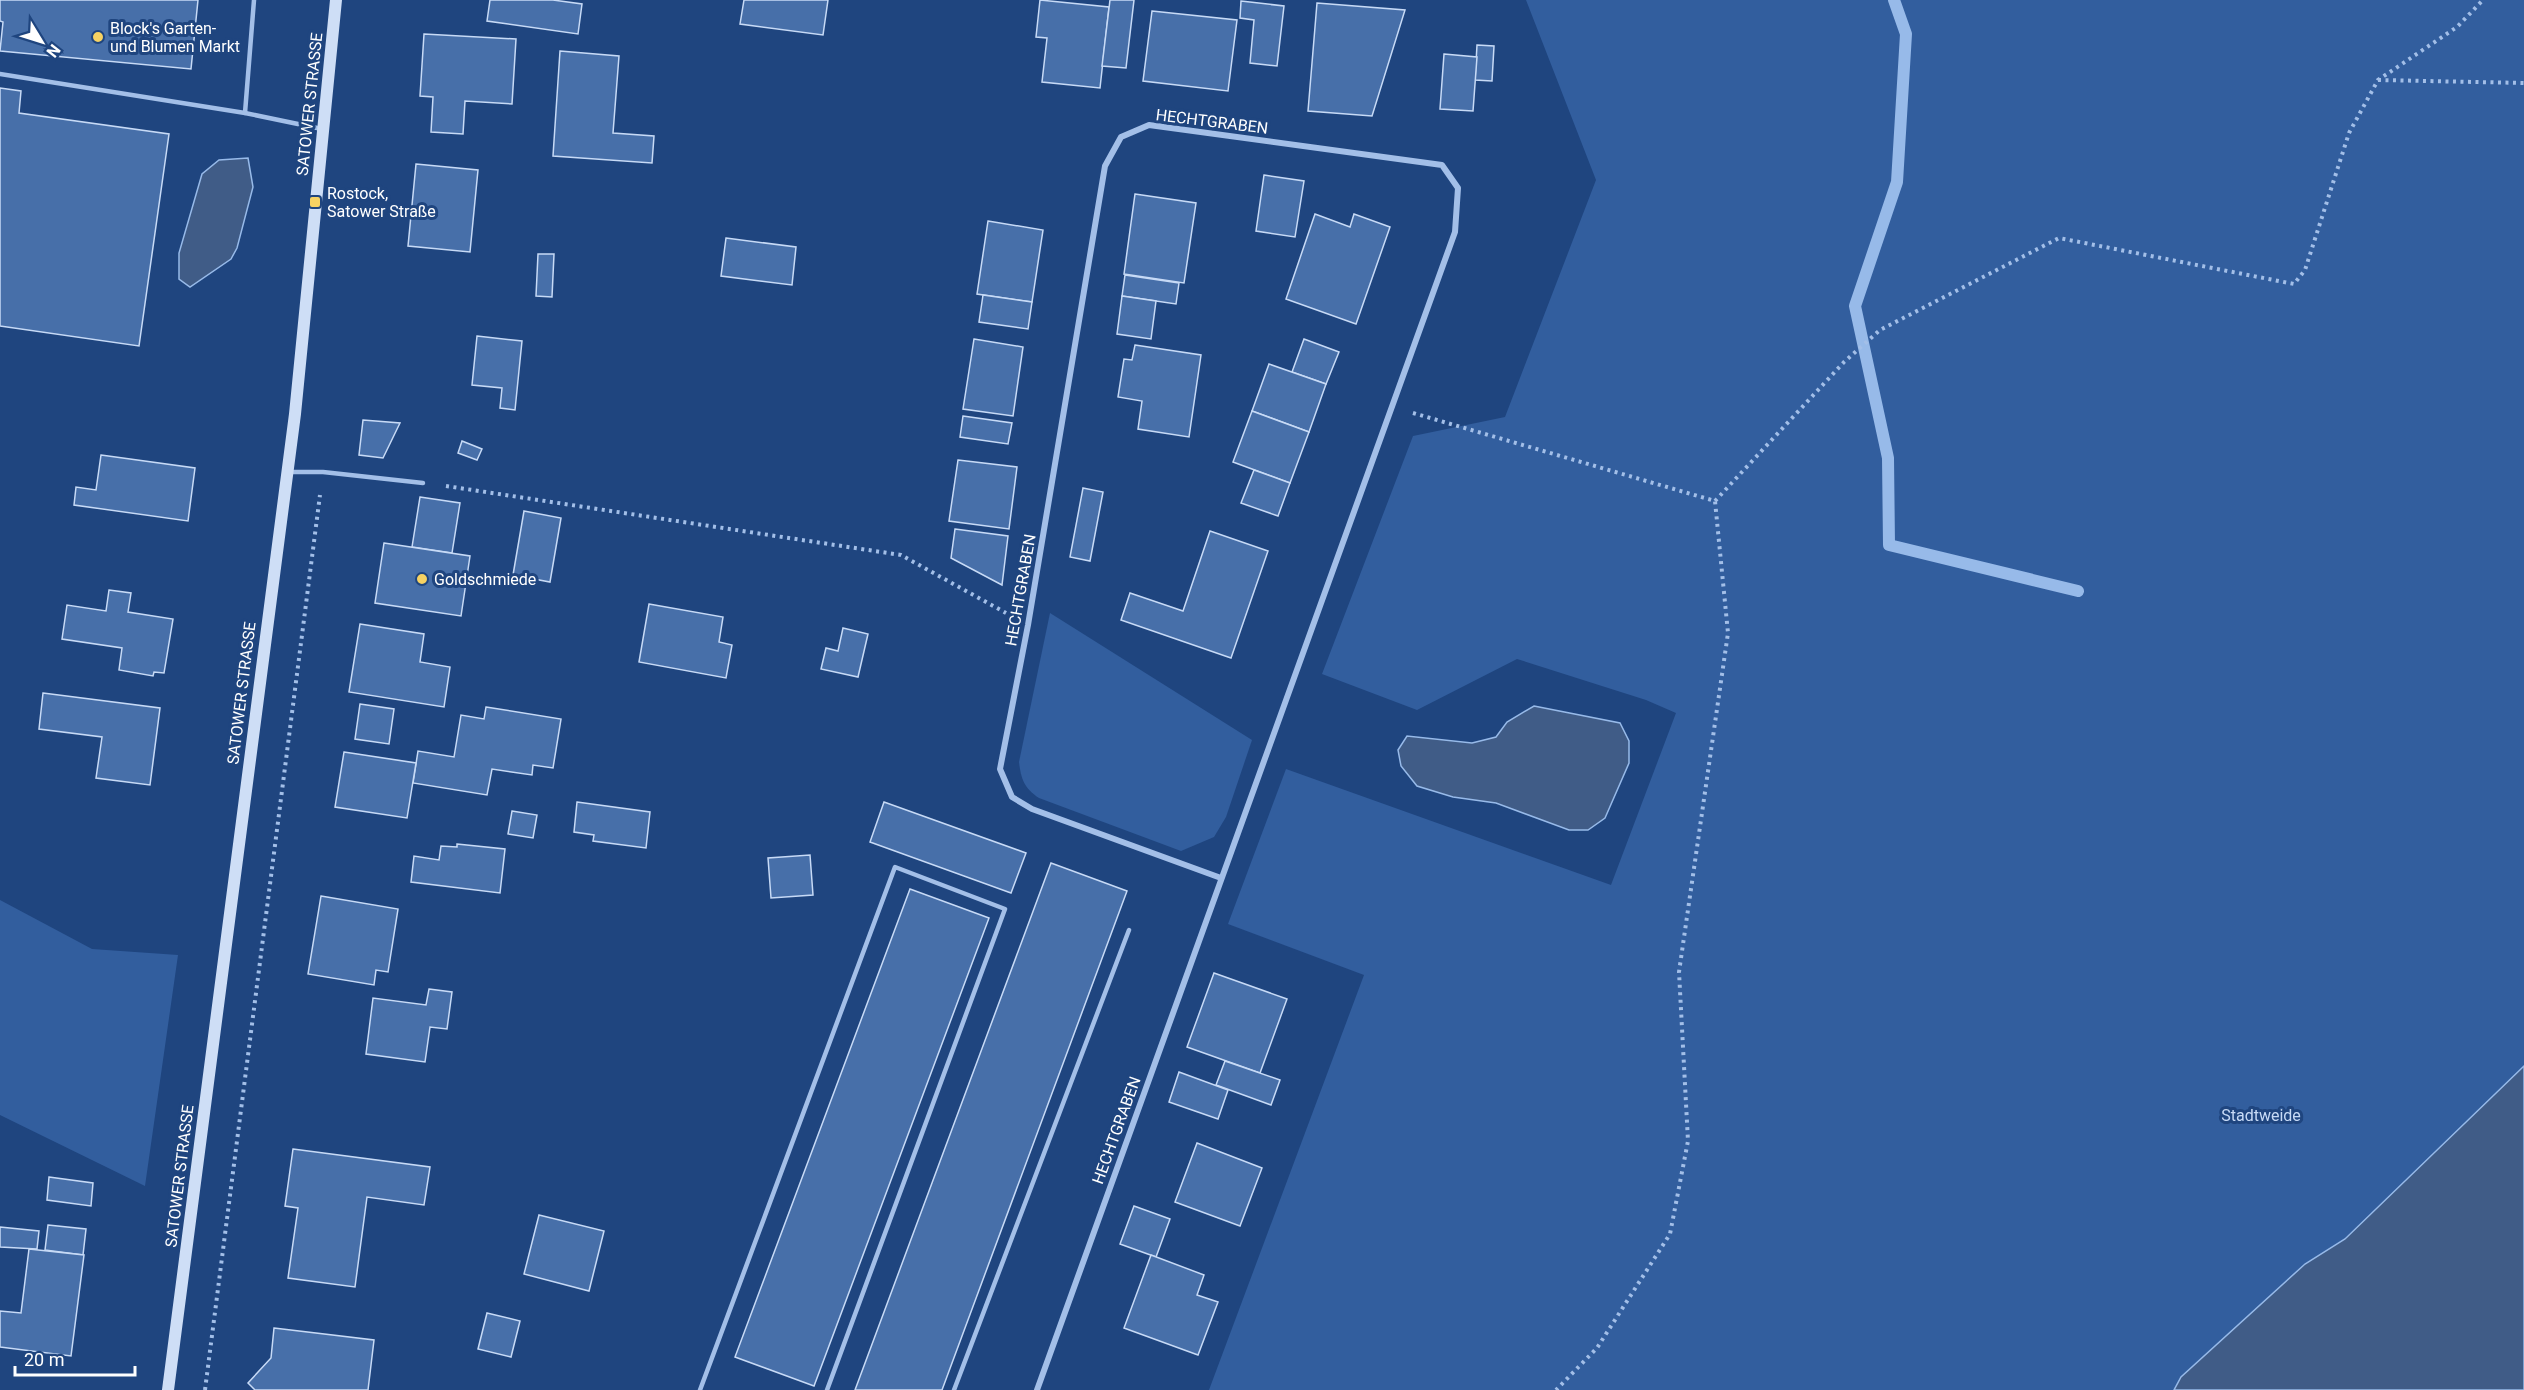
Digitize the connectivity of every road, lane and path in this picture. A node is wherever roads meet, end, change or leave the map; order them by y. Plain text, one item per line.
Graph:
1 (254, 0) edge
2 (336, 0) edge
3 (2483, 0) edge
4 (0, 74) edge
5 (2378, 80) junction
6 (2524, 83) edge
7 (245, 113) junction
8 (322, 129) junction
9 (1391, 406) junction
10 (286, 472) junction
11 (323, 472) junction
12 (423, 483) joint
13 (1715, 501) junction
14 (1028, 625) junction
15 (1221, 878) junction
16 (1129, 930) dead end
17 (168, 1390) edge
18 (205, 1390) edge
19 (700, 1390) edge
20 (827, 1390) edge
21 (954, 1390) edge
22 (1037, 1390) edge
23 (1556, 1390) edge

1 - 7 lane
2 - 8 main road, SATOWER STRASSE
3 - 5 path
4 - 7 lane
5 - 6 path
5 - 13 path
7 - 8 lane
8 - 10 main road, SATOWER STRASSE
9 - 13 path
9 - 14 street, HECHTGRABEN
9 - 15 street, HECHTGRABEN
10 - 11 lane
10 - 17 main road, SATOWER STRASSE
11 - 12 lane
11 - 18 path
12 - 14 path
13 - 23 path
14 - 15 street, HECHTGRABEN
15 - 22 street, HECHTGRABEN
16 - 21 lane
19 - 20 lane

